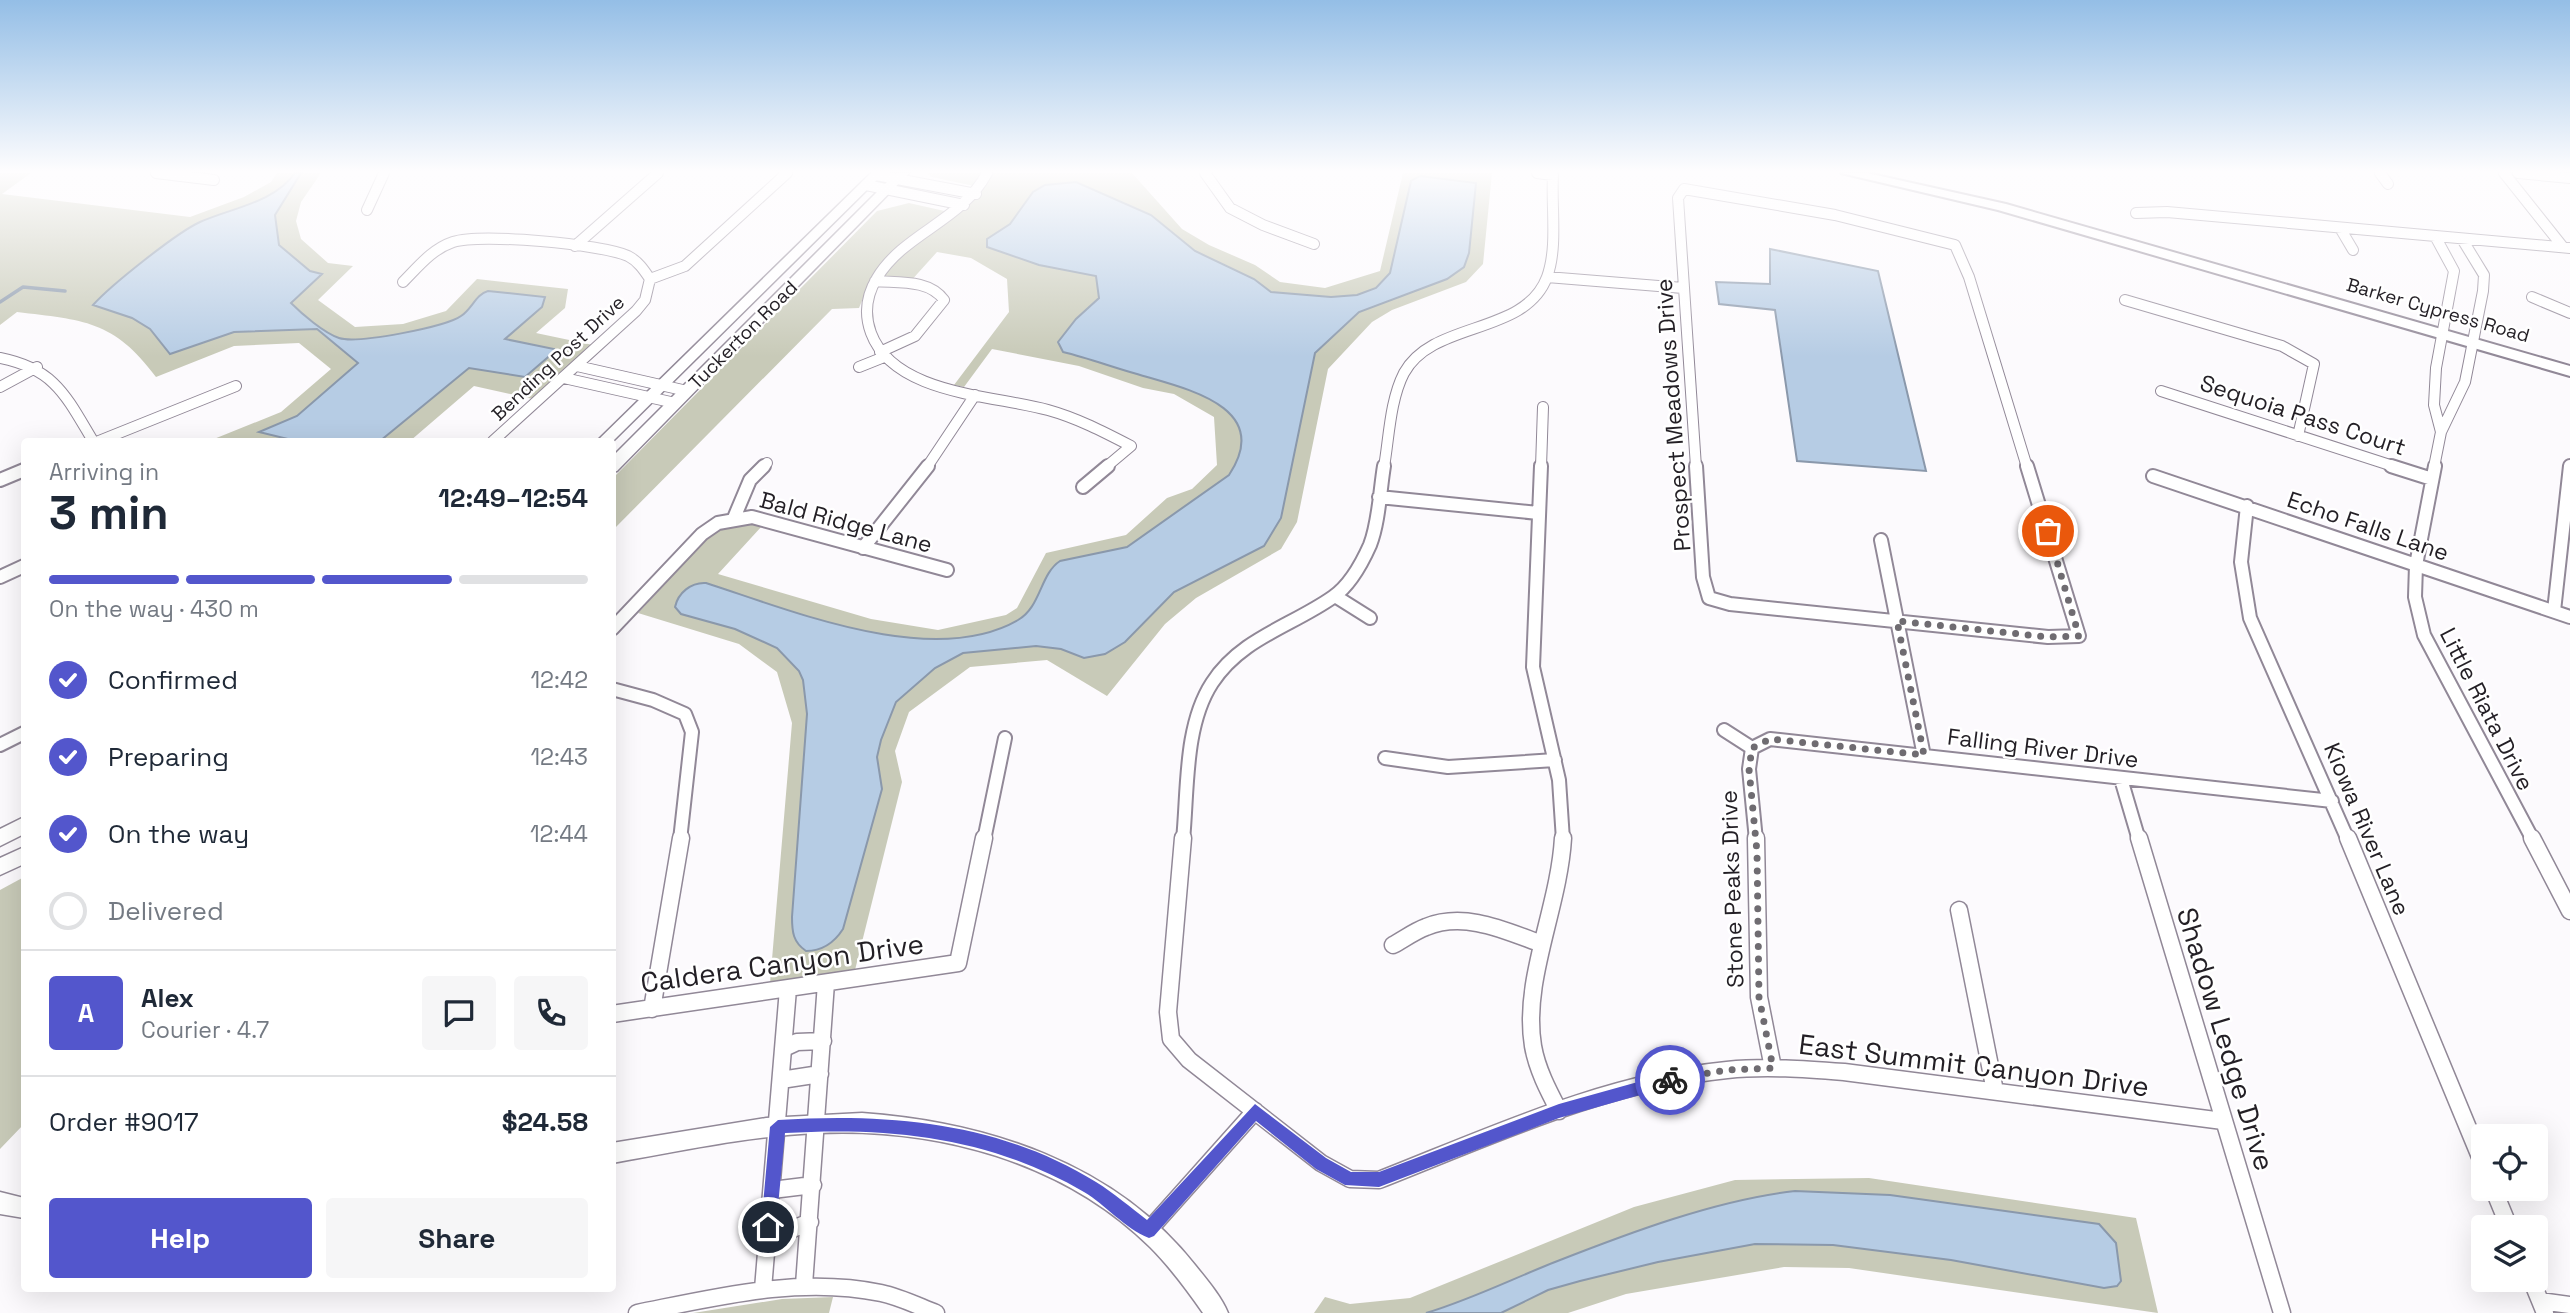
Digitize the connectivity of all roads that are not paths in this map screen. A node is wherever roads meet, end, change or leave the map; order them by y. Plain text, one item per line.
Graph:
1 (588, 234) edge
2 (721, 234) edge
3 (816, 234) edge
4 (843, 234) edge
5 (921, 234) edge
6 (1288, 234) edge
7 (1549, 234) edge
8 (1680, 234) edge
9 (1912, 234) edge
10 (2114, 234) edge
11 (2344, 234) edge
12 (2414, 234) edge
13 (2117, 235) joint
14 (2435, 236) junction
15 (2462, 239) junction
16 (1314, 244) dead end
17 (575, 246) junction
18 (2567, 247) edge
19 (2353, 250) dead end
20 (1547, 276) junction
21 (650, 279) junction
22 (875, 281) junction
23 (403, 282) dead end
24 (1683, 288) junction
25 (2532, 297) dead end
26 (2124, 300) dead end
27 (2570, 313) edge
28 (2444, 330) junction
29 (2475, 339) junction
30 (882, 354) junction
31 (0, 358) edge
32 (2570, 359) edge
33 (577, 366) junction
34 (859, 367) dead end
35 (37, 368) junction
36 (2570, 371) edge
37 (612, 374) junction
38 (564, 378) junction
39 (632, 379) junction
40 (662, 385) junction
41 (236, 386) dead end
42 (600, 386) junction
43 (0, 387) edge
44 (619, 391) junction
45 (687, 391) junction
46 (2161, 391) dead end
47 (975, 395) junction
48 (649, 397) junction
49 (675, 403) junction
50 (1543, 407) dead end
51 (2441, 432) junction
52 (2298, 436) junction
53 (91, 438) edge
54 (106, 438) edge
55 (497, 438) edge
56 (608, 438) edge
57 (616, 463) edge
58 (767, 463) dead end
59 (2570, 466) edge
60 (21, 471) edge
61 (2153, 476) dead end
62 (2432, 479) junction
63 (0, 480) edge
64 (1083, 487) dead end
65 (1379, 497) junction
66 (2247, 506) junction
67 (1538, 513) junction
68 (734, 518) junction
69 (1881, 540) dead end
70 (863, 548) junction
71 (2416, 565) junction
72 (21, 567) edge
73 (947, 570) dead end
74 (0, 577) edge
75 (1335, 596) junction
76 (2554, 611) junction
77 (2570, 617) edge
78 (1370, 618) dead end
79 (1897, 621) junction
80 (616, 625) edge
81 (616, 690) edge
82 (1724, 730) dead end
83 (21, 734) edge
84 (1005, 738) dead end
85 (0, 745) edge
86 (1752, 748) junction
87 (1924, 755) junction
88 (1385, 758) dead end
89 (1555, 760) junction
90 (2121, 779) junction
91 (2332, 801) junction
92 (21, 827) edge
93 (0, 838) edge
94 (21, 856) edge
95 (0, 867) edge
96 (1959, 910) dead end
97 (2570, 911) edge
98 (1542, 944) junction
99 (1393, 945) dead end
100 (826, 984) junction
101 (788, 989) junction
102 (652, 1009) junction
103 (616, 1014) edge
104 (822, 1041) junction
105 (784, 1048) junction
106 (1773, 1068) junction
107 (820, 1074) junction
108 (781, 1080) junction
109 (1995, 1091) junction
110 (1255, 1111) junction
111 (1559, 1111) junction
112 (2223, 1121) junction
113 (818, 1123) junction
114 (778, 1127) junction
115 (2471, 1135) edge
116 (616, 1152) edge
117 (813, 1185) junction
118 (772, 1190) junction
119 (0, 1203) edge
120 (21, 1207) edge
121 (810, 1222) junction
122 (768, 1227) junction
123 (1149, 1231) junction
124 (804, 1285) junction
125 (763, 1289) junction
126 (2570, 1305) edge
127 (2543, 1307) edge
128 (637, 1313) edge
129 (936, 1313) edge
130 (1217, 1313) edge
131 (2282, 1313) edge

1 - 17 street
2 - 21 street
3 - 40 main road, Tuckerton Road
4 - 45 main road, Tuckerton Road
5 - 22 street
6 - 16 street
7 - 20 street
8 - 24 street, Prospect Meadows Drive
9 - 79 street, Prospect Meadows Drive
10 - 13 main road, Barker Cypress Road
11 - 19 street
12 - 14 street
13 - 28 main road, Barker Cypress Road
14 - 15 street
14 - 28 street, Little Riata Drive
15 - 18 street
15 - 29 street, Little Riata Drive
17 - 21 street
17 - 23 street
20 - 24 street
20 - 65 street
21 - 33 street, Bending Post Drive
22 - 30 street
22 - 30 street
24 - 79 street, Prospect Meadows Drive
25 - 27 street
26 - 52 street
28 - 29 main road, Barker Cypress Road
28 - 51 street, Little Riata Drive
29 - 32 main road, Barker Cypress Road
29 - 36 main road, Barker Cypress Road
29 - 51 street, Little Riata Drive
30 - 34 street
30 - 47 street
31 - 35 street
33 - 37 street
33 - 38 street, Bending Post Drive
35 - 43 street
35 - 53 street
37 - 39 street
37 - 42 street
38 - 42 street
38 - 55 street, Bending Post Drive
39 - 40 street
39 - 44 street
40 - 45 street
40 - 48 main road, Tuckerton Road
41 - 54 street
42 - 44 street
44 - 48 street
45 - 49 main road, Tuckerton Road
46 - 52 street, Sequoia Pass Court
47 - 64 street
47 - 70 street
48 - 49 street
48 - 56 main road, Tuckerton Road
49 - 57 main road, Tuckerton Road
50 - 67 street
51 - 62 street, Little Riata Drive
52 - 62 street, Sequoia Pass Court
58 - 68 street
59 - 76 street
60 - 63 street
61 - 66 street, Echo Falls Lane
62 - 71 street, Little Riata Drive
65 - 67 street
65 - 75 street
66 - 71 street, Echo Falls Lane
66 - 91 street, Kiowa River Lane
67 - 89 street
68 - 70 street, Bald Ridge Lane
68 - 80 street
69 - 79 street
70 - 73 street, Bald Ridge Lane
71 - 76 street, Echo Falls Lane
71 - 97 street, Little Riata Drive
72 - 74 street
75 - 78 street
75 - 110 street
76 - 77 street, Echo Falls Lane
79 - 87 street
81 - 102 street
82 - 86 street
83 - 85 street
84 - 100 street, Caldera Canyon Drive
86 - 87 street, Falling River Drive
86 - 106 street, Stone Peaks Drive
87 - 90 street, Falling River Drive
88 - 89 street
89 - 98 street
90 - 91 street, Falling River Drive
90 - 112 street, Shadow Ledge Drive
91 - 115 street, Kiowa River Lane
92 - 93 main road
94 - 95 main road
96 - 109 street
98 - 99 street
98 - 111 street
100 - 101 street, Caldera Canyon Drive
100 - 104 street
101 - 102 street, Caldera Canyon Drive
101 - 105 street
102 - 103 street, Caldera Canyon Drive
104 - 105 street
104 - 107 street
105 - 108 street
106 - 109 street, East Summit Canyon Drive
106 - 111 street, East Summit Canyon Drive
107 - 108 street
107 - 113 street
108 - 114 street
109 - 112 street, East Summit Canyon Drive
110 - 111 street, East Summit Canyon Drive
110 - 123 street
112 - 131 street, Shadow Ledge Drive
113 - 114 street
113 - 117 street
113 - 123 street
114 - 116 street
114 - 118 street
117 - 118 street
117 - 121 street
118 - 122 street
119 - 120 street
121 - 122 street
121 - 124 street
122 - 125 street
123 - 130 street
124 - 125 street
124 - 129 street
125 - 128 street
126 - 127 street

